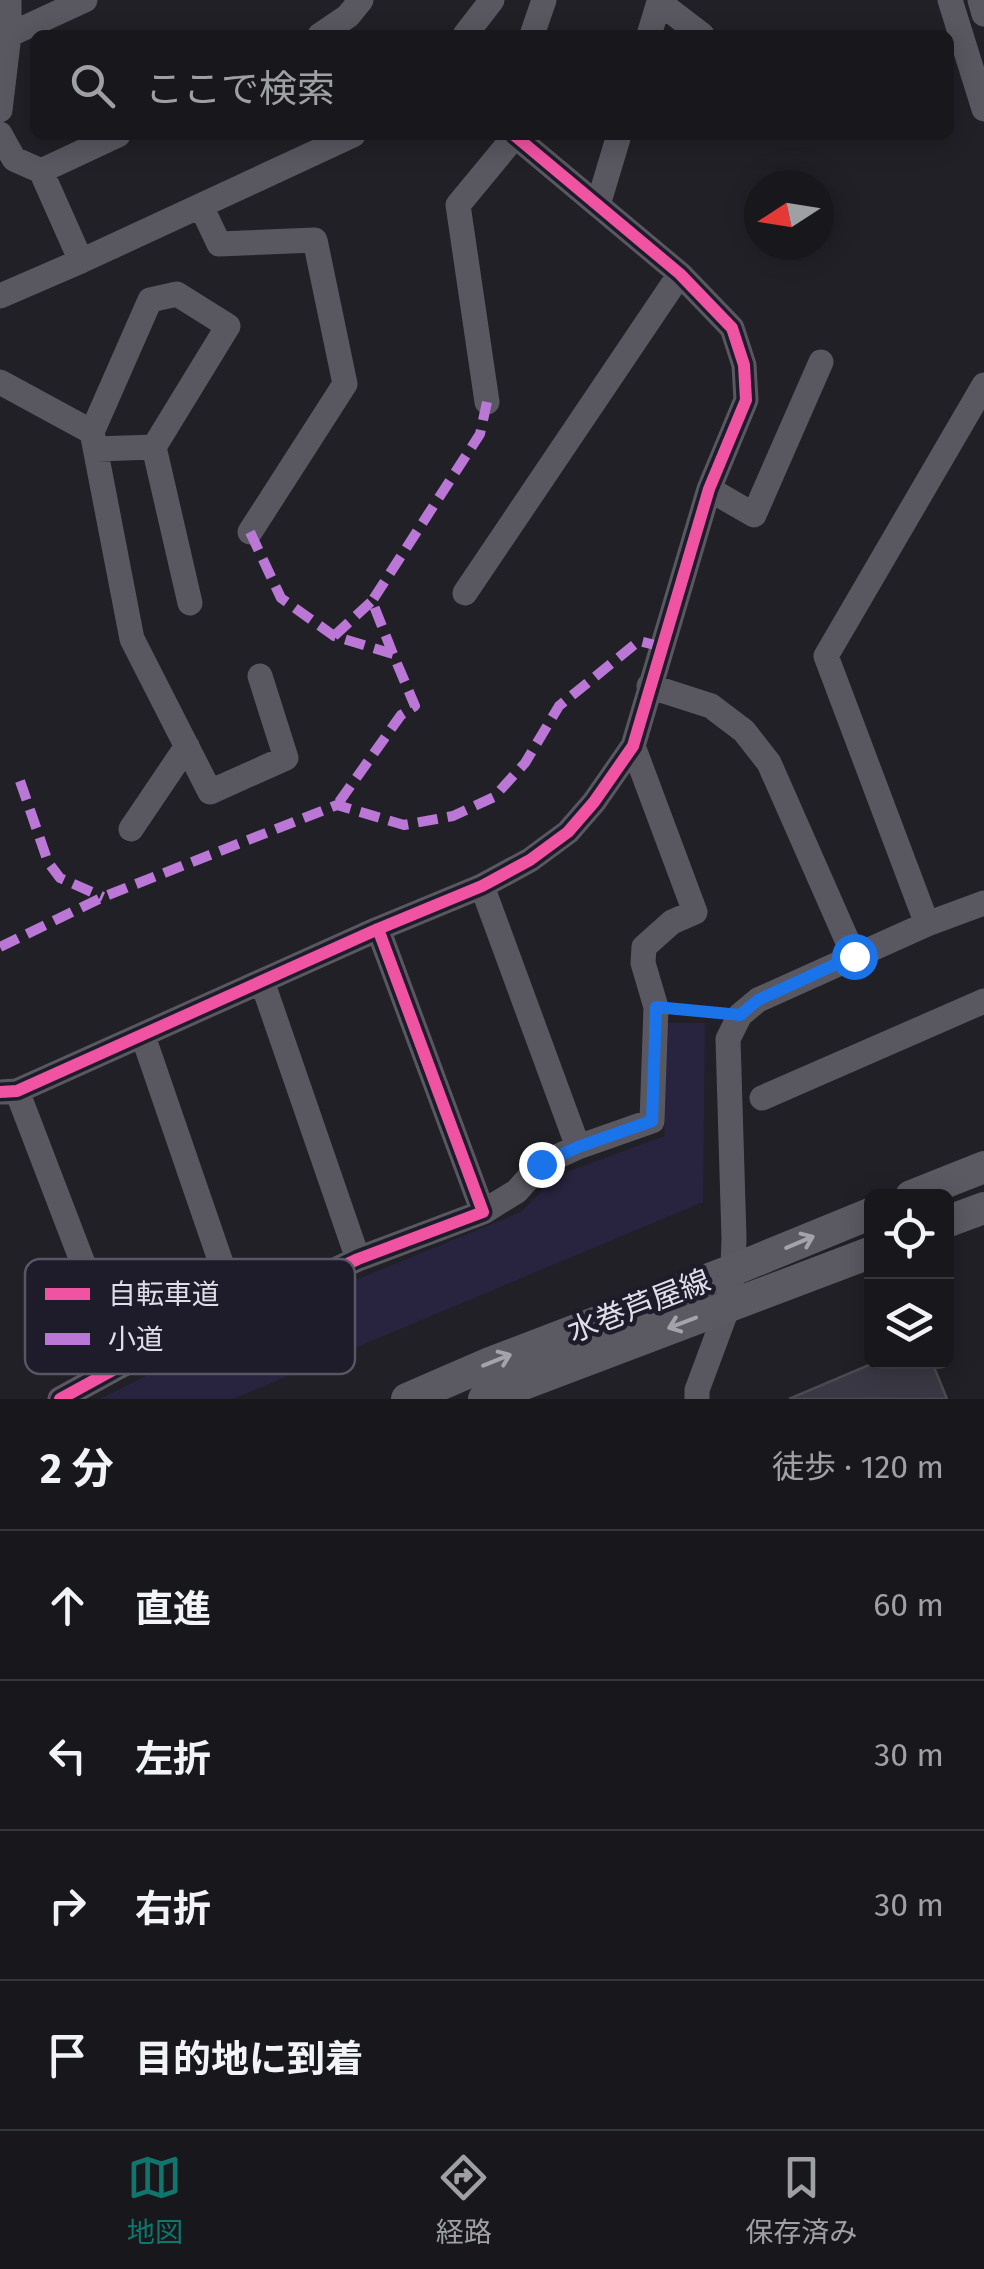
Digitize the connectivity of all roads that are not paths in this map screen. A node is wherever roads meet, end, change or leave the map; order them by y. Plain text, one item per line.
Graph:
1 (9, 0) edge
2 (85, 0) edge
3 (360, 0) edge
4 (492, 0) edge
5 (544, 0) edge
6 (950, 0) edge
7 (980, 0) edge
8 (984, 14) edge
9 (327, 30) edge
10 (469, 30) edge
11 (534, 30) edge
12 (651, 30) edge
13 (695, 30) edge
14 (9, 35) junction
15 (984, 109) edge
16 (0, 110) edge
17 (0, 134) edge
18 (108, 140) edge
19 (342, 140) edge
20 (512, 140) edge
21 (520, 140) edge
22 (618, 140) edge
23 (41, 172) junction
24 (598, 205) junction
25 (201, 206) junction
26 (81, 261) junction
27 (680, 274) junction
28 (0, 296) edge
29 (822, 362) dead end
30 (0, 382) edge
31 (984, 385) edge
32 (487, 402) dead end
33 (94, 441) junction
34 (154, 447) junction
35 (709, 490) junction
36 (250, 532) dead end
37 (465, 594) dead end
38 (190, 603) dead end
39 (260, 676) dead end
40 (649, 686) junction
41 (187, 746) junction
42 (632, 746) junction
43 (131, 829) dead end
44 (482, 886) junction
45 (984, 904) edge
46 (927, 924) junction
47 (378, 929) junction
48 (854, 956) junction
49 (262, 981) junction
50 (984, 1001) edge
51 (143, 1036) junction
52 (8, 1092) edge
53 (762, 1098) dead end
54 (578, 1147) junction
55 (984, 1167) edge
56 (929, 1189) edge
57 (984, 1208) edge
58 (483, 1212) junction
59 (864, 1216) edge
60 (954, 1219) edge
61 (864, 1255) edge
62 (78, 1259) edge
63 (220, 1259) edge
64 (358, 1259) junction
65 (355, 1260) edge
66 (733, 1270) junction
67 (729, 1304) junction
68 (106, 1374) edge
69 (692, 1396) edge
70 (60, 1399) edge
71 (408, 1399) edge
72 (484, 1399) edge

1 - 14 street
2 - 14 street
3 - 9 street
4 - 10 street
5 - 11 street
6 - 15 street
7 - 8 street
12 - 13 street
14 - 16 street
17 - 23 street
18 - 23 street
19 - 25 street
20 - 32 street
21 - 24 street
22 - 24 street
23 - 26 street
24 - 27 street
25 - 26 street
25 - 36 street
26 - 28 street
27 - 35 street
27 - 37 street
29 - 35 street
30 - 33 street
31 - 46 street
33 - 34 street
33 - 34 street
33 - 41 street
34 - 38 street
35 - 40 street
39 - 41 street
40 - 42 street
40 - 48 street
41 - 43 street
42 - 44 street
42 - 54 street
44 - 47 street
44 - 54 street
45 - 46 street
46 - 48 street
47 - 49 street
47 - 58 street
48 - 66 street
49 - 51 street
49 - 64 street
50 - 53 street
51 - 52 street
51 - 63 street
52 - 62 street
54 - 58 street
55 - 56 main road
57 - 60 main road
58 - 64 street
66 -> 59 main road, 水巻芦屋線
61 - 67 main road, 水巻芦屋線
64 - 65 street
66 - 67 street
71 -> 66 main road, 水巻芦屋線
67 - 69 street
67 -> 72 main road, 水巻芦屋線
68 - 70 street

